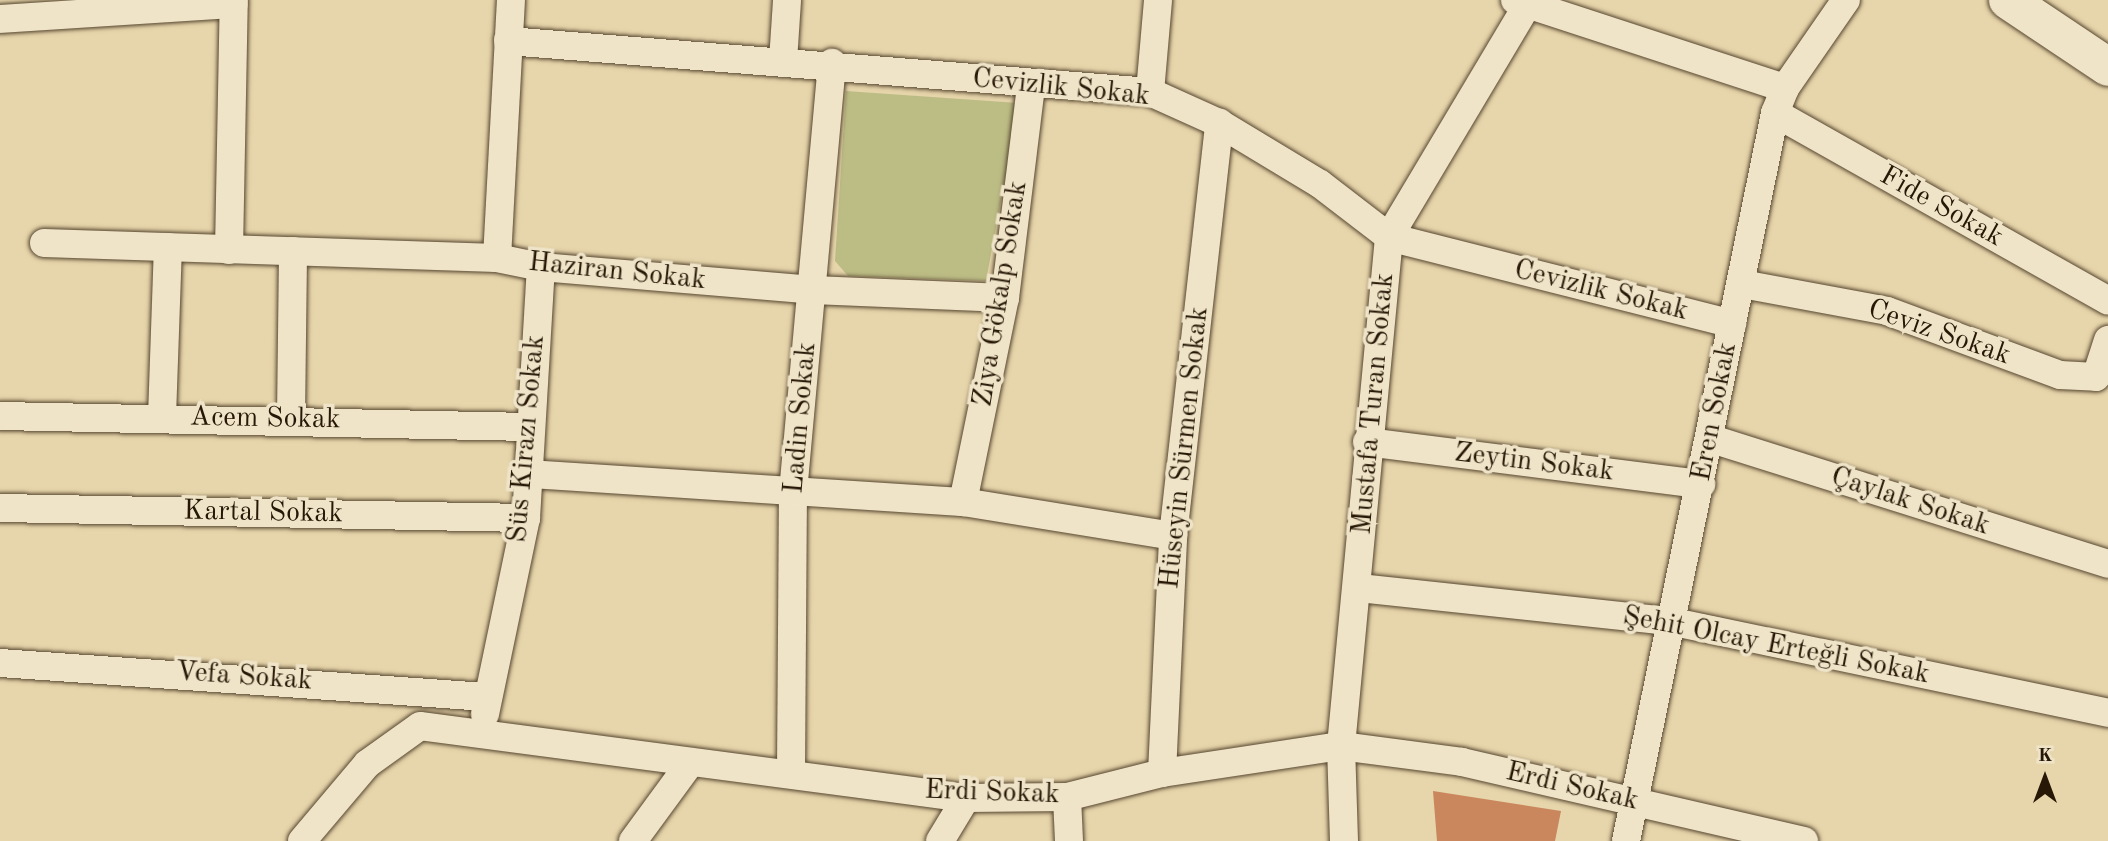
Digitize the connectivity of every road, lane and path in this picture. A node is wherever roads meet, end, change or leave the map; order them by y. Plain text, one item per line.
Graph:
1 (510, 0) edge
2 (787, 0) edge
3 (1158, 0) edge
4 (1846, 0) edge
5 (2008, 0) edge
6 (234, 2) edge
7 (1522, 2) edge
8 (0, 19) edge
9 (508, 41) junction
10 (783, 61) junction
11 (832, 63) junction
12 (2108, 66) edge
13 (1031, 85) junction
14 (1150, 92) junction
15 (1780, 101) junction
16 (1219, 124) junction
17 (1389, 237) junction
18 (44, 243) dead end
19 (168, 247) junction
20 (229, 250) junction
21 (293, 251) junction
22 (497, 258) junction
23 (541, 267) junction
24 (1742, 284) junction
25 (813, 290) junction
26 (1005, 298) junction
27 (2108, 301) edge
28 (1732, 324) junction
29 (2108, 340) edge
30 (0, 416) edge
31 (162, 417) junction
32 (290, 418) junction
33 (530, 427) junction
34 (1712, 439) junction
35 (1367, 442) junction
36 (530, 474) junction
37 (1702, 484) junction
38 (793, 492) junction
39 (963, 502) junction
40 (0, 508) edge
41 (526, 518) junction
42 (1173, 537) junction
43 (2108, 564) edge
44 (1359, 588) junction
45 (1669, 621) junction
46 (0, 663) edge
47 (488, 697) junction
48 (2108, 713) edge
49 (481, 734) junction
50 (1341, 746) junction
51 (690, 763) junction
52 (791, 773) junction
53 (1162, 773) junction
54 (1067, 797) junction
55 (966, 798) junction
56 (1631, 800) junction
57 (302, 841) edge
58 (633, 841) edge
59 (940, 841) edge
60 (1069, 841) edge
61 (1344, 841) edge
62 (1626, 841) edge
63 (1801, 841) edge

1 - 9 street
2 - 10 street
3 - 14 street
4 - 15 street, Eren Sokak
5 - 12 street
6 - 8 street
6 - 20 street
7 - 15 street, Fide Sokak
7 - 17 street, Mustafa Turan Sokak
9 - 10 street, Cevizlik Sokak
9 - 22 street
10 - 11 street, Cevizlik Sokak
11 - 13 street, Cevizlik Sokak
11 - 25 street, Ladin Sokak
13 - 14 street, Cevizlik Sokak
13 - 26 street, Ziya Gökalp Sokak
14 - 16 street, Cevizlik Sokak
15 - 24 street, Eren Sokak
15 - 27 street, Fide Sokak
16 - 17 street, Cevizlik Sokak
16 - 42 street, Hüseyin Sürmen Sokak
17 - 28 street, Cevizlik Sokak
17 - 35 street, Mustafa Turan Sokak
18 - 19 street, Haziran Sokak
19 - 20 street, Haziran Sokak
19 - 31 street
20 - 21 street, Haziran Sokak
21 - 22 street, Haziran Sokak
21 - 32 street
22 - 23 street, Haziran Sokak
23 - 25 street, Haziran Sokak
23 - 33 street, Süs Kirazı Sokak
24 - 28 street, Eren Sokak
24 - 29 street, Ceviz Sokak
25 - 26 street, Haziran Sokak
25 - 38 street, Ladin Sokak
26 - 39 street, Ziya Gökalp Sokak
28 - 34 street, Eren Sokak
30 - 31 street, Acem Sokak
31 - 32 street, Acem Sokak
32 - 33 street, Acem Sokak
33 - 36 street, Süs Kirazı Sokak
34 - 37 street, Eren Sokak
34 - 43 street, Çaylak Sokak
35 - 37 street, Zeytin Sokak
35 - 44 street, Mustafa Turan Sokak
36 - 38 street
36 - 41 street, Süs Kirazı Sokak
37 - 45 street, Eren Sokak
38 - 39 street
38 - 52 street, Ladin Sokak
39 - 42 street
40 - 41 street, Kartal Sokak
41 - 47 street, Süs Kirazı Sokak
42 - 53 street, Hüseyin Sürmen Sokak
44 - 45 street, Şehit Olcay Erteğli Sokak
44 - 50 street, Mustafa Turan Sokak
45 - 48 street, Şehit Olcay Erteğli Sokak
45 - 56 street, Eren Sokak
46 - 47 street, Vefa Sokak
47 - 49 street, Süs Kirazı Sokak
49 - 51 street, Erdi Sokak
49 - 57 street, Erdi Sokak
50 - 53 street, Erdi Sokak
50 - 56 street, Erdi Sokak
50 - 61 street, Mustafa Turan Sokak
51 - 52 street, Erdi Sokak
51 - 58 street
52 - 55 street, Erdi Sokak
53 - 54 street, Erdi Sokak
54 - 55 street, Erdi Sokak
54 - 60 street
55 - 59 street
56 - 62 street, Eren Sokak
56 - 63 street, Erdi Sokak

